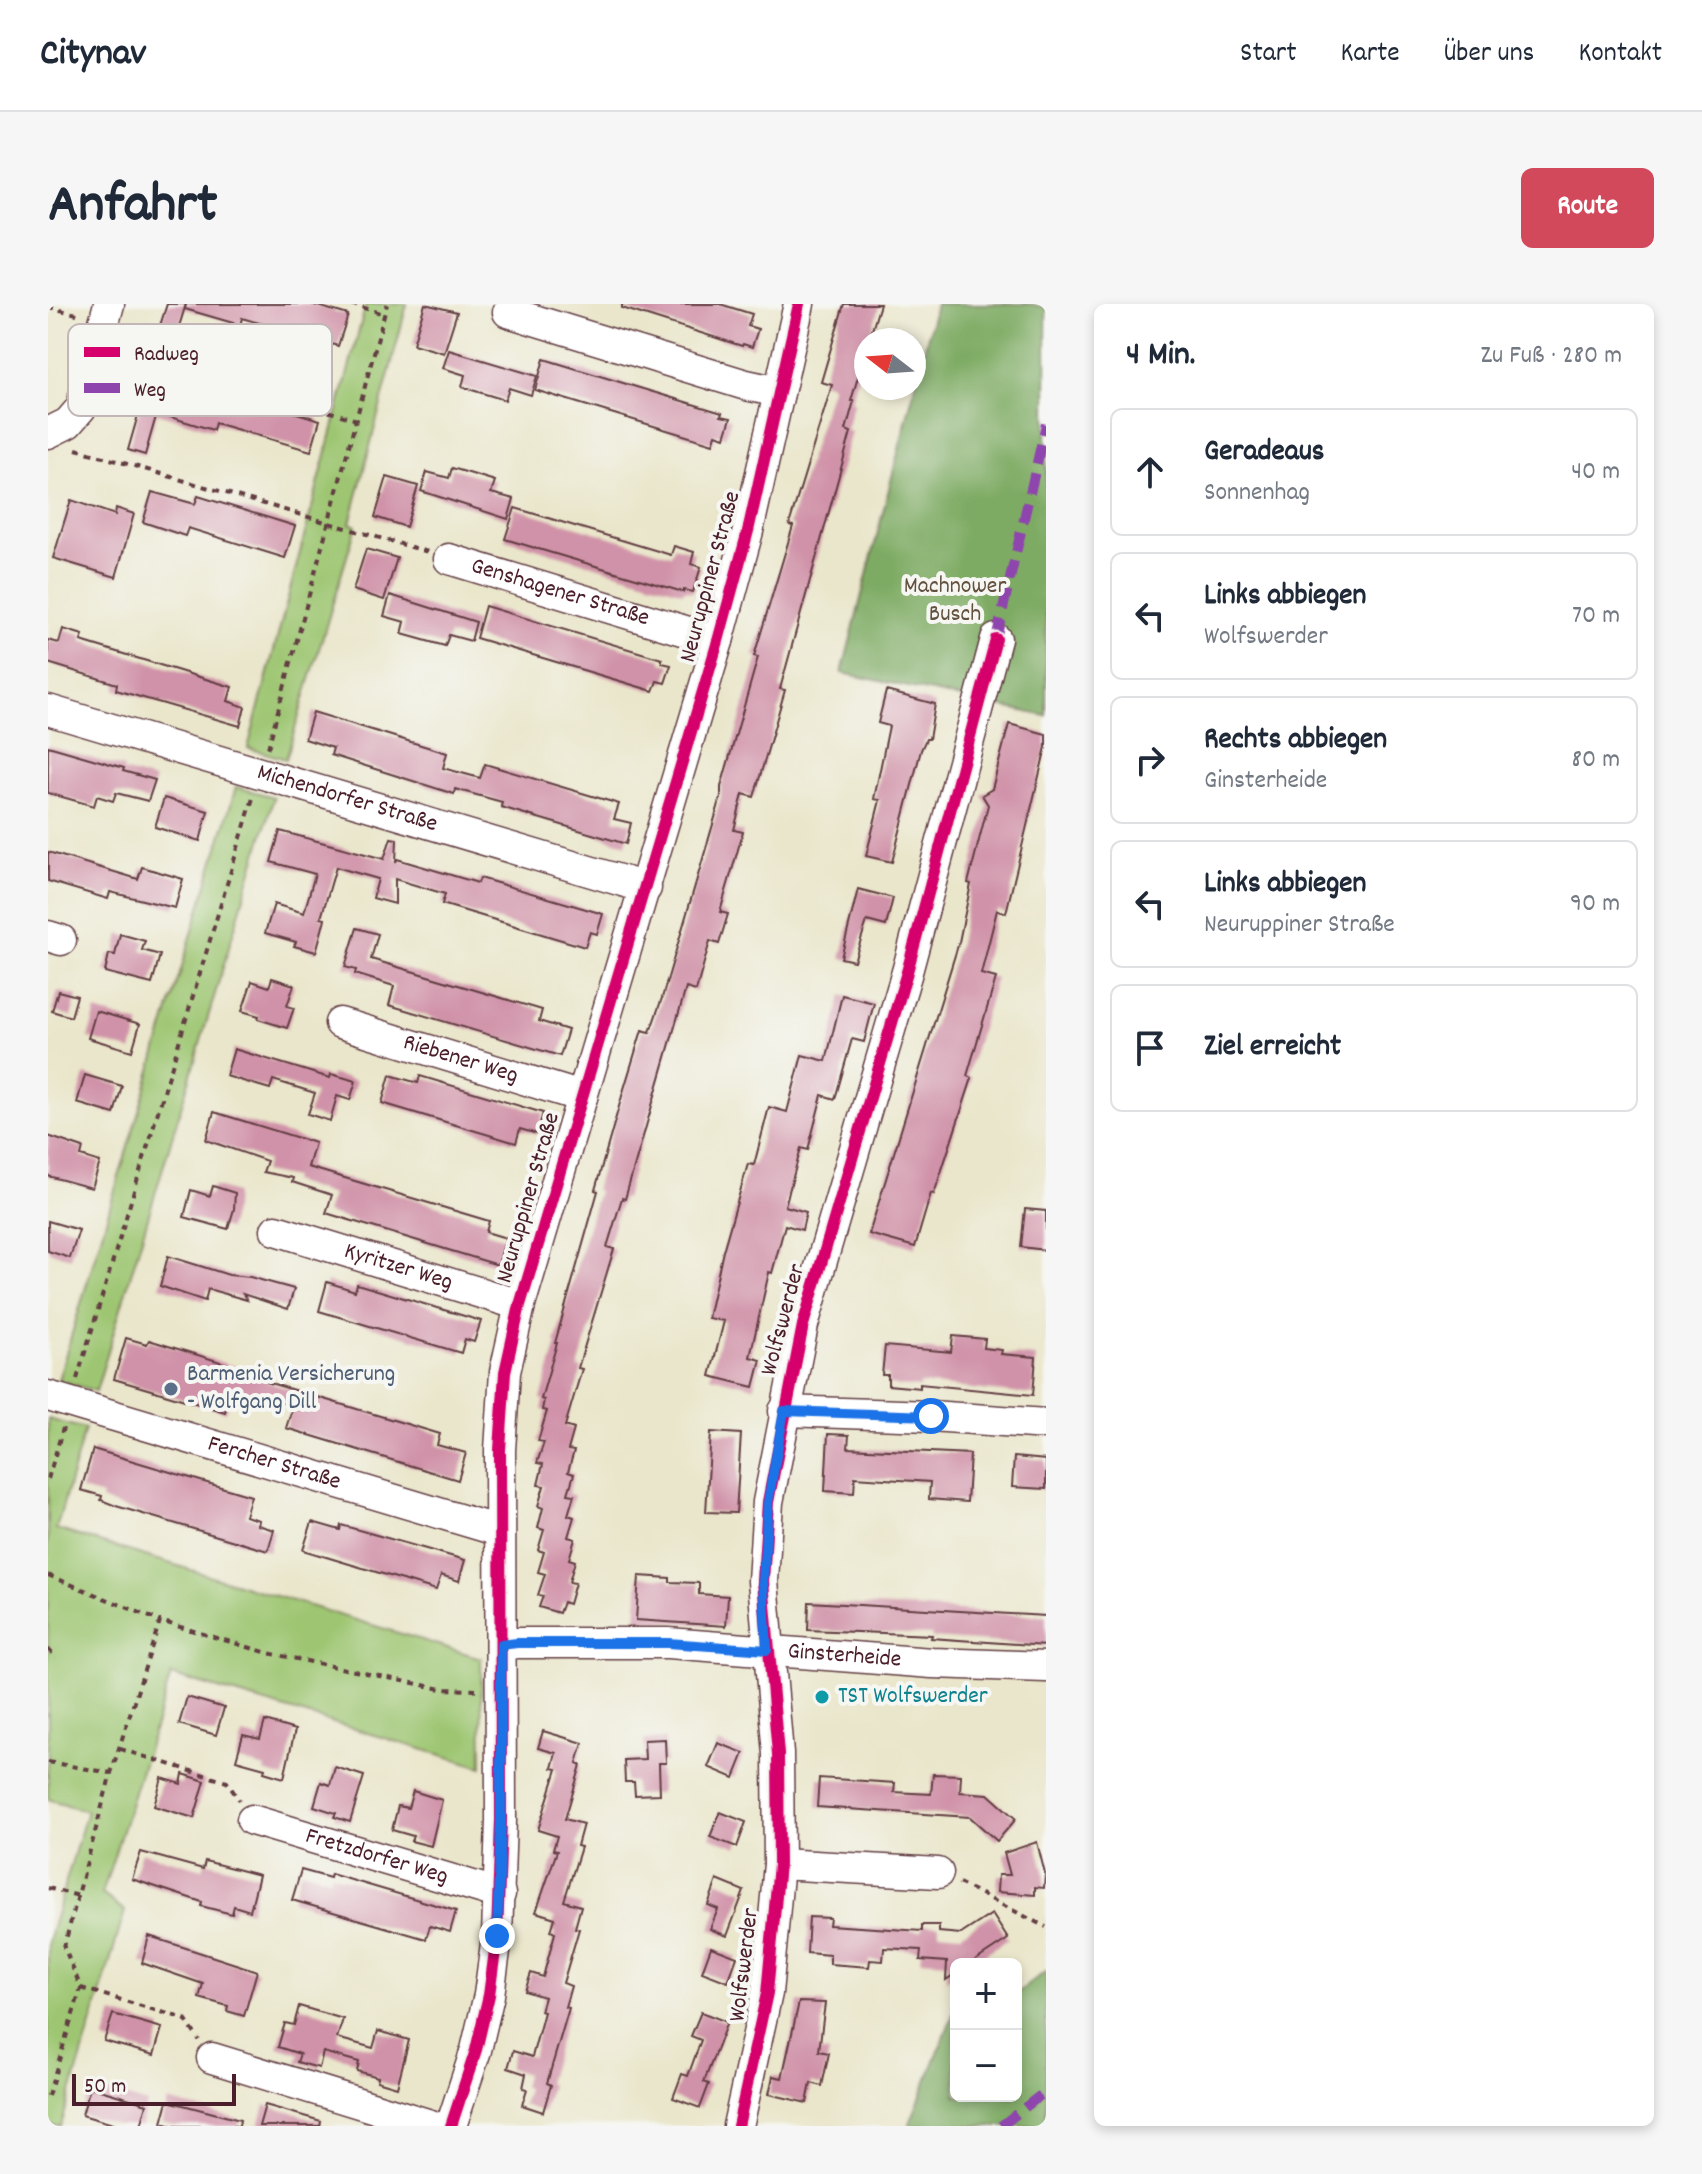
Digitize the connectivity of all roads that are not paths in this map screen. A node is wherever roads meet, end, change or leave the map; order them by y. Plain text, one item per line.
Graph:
1 (799, 304) edge
2 (508, 312) dead end
3 (779, 392) junction
4 (74, 416) edge
5 (59, 439) edge
6 (449, 559) dead end
7 (996, 639) dead end
8 (718, 641) junction
9 (48, 710) edge
10 (646, 888) junction
11 (340, 1023) dead end
12 (582, 1097) junction
13 (276, 1230) dead end
14 (520, 1305) junction
15 (62, 1401) edge
16 (784, 1411) junction
17 (1046, 1424) edge
18 (499, 1531) junction
19 (501, 1645) junction
20 (767, 1650) junction
21 (1046, 1667) edge
22 (252, 1820) road end
23 (779, 1864) junction
24 (938, 1873) road end
25 (500, 1894) junction
26 (212, 2058) road end
27 (434, 2126) edge
28 (451, 2126) edge
29 (738, 2126) edge

1 - 3 street, Neuruppiner Straße
2 - 3 street
3 - 8 street, Neuruppiner Straße
4 - 5 street
6 - 8 street, Genshagener Straße
7 - 16 street, Wolfswerder
8 - 10 street, Neuruppiner Straße
9 - 10 street, Michendorfer Straße
10 - 12 street, Neuruppiner Straße
11 - 12 street, Riebener Weg
12 - 14 street, Neuruppiner Straße
13 - 14 street, Kyritzer Weg
14 - 18 street, Neuruppiner Straße
15 - 18 street, Fercher Straße
16 - 17 street
16 - 20 street, Wolfswerder
18 - 19 street, Neuruppiner Straße
19 - 20 street, Ginsterheide
19 - 25 street, Neuruppiner Straße
20 - 21 street, Ginsterheide
20 - 23 street, Wolfswerder
22 - 25 street, Fretzdorfer Weg
23 - 24 street
23 - 29 street, Wolfswerder
25 - 28 street, Neuruppiner Straße
26 - 27 street

